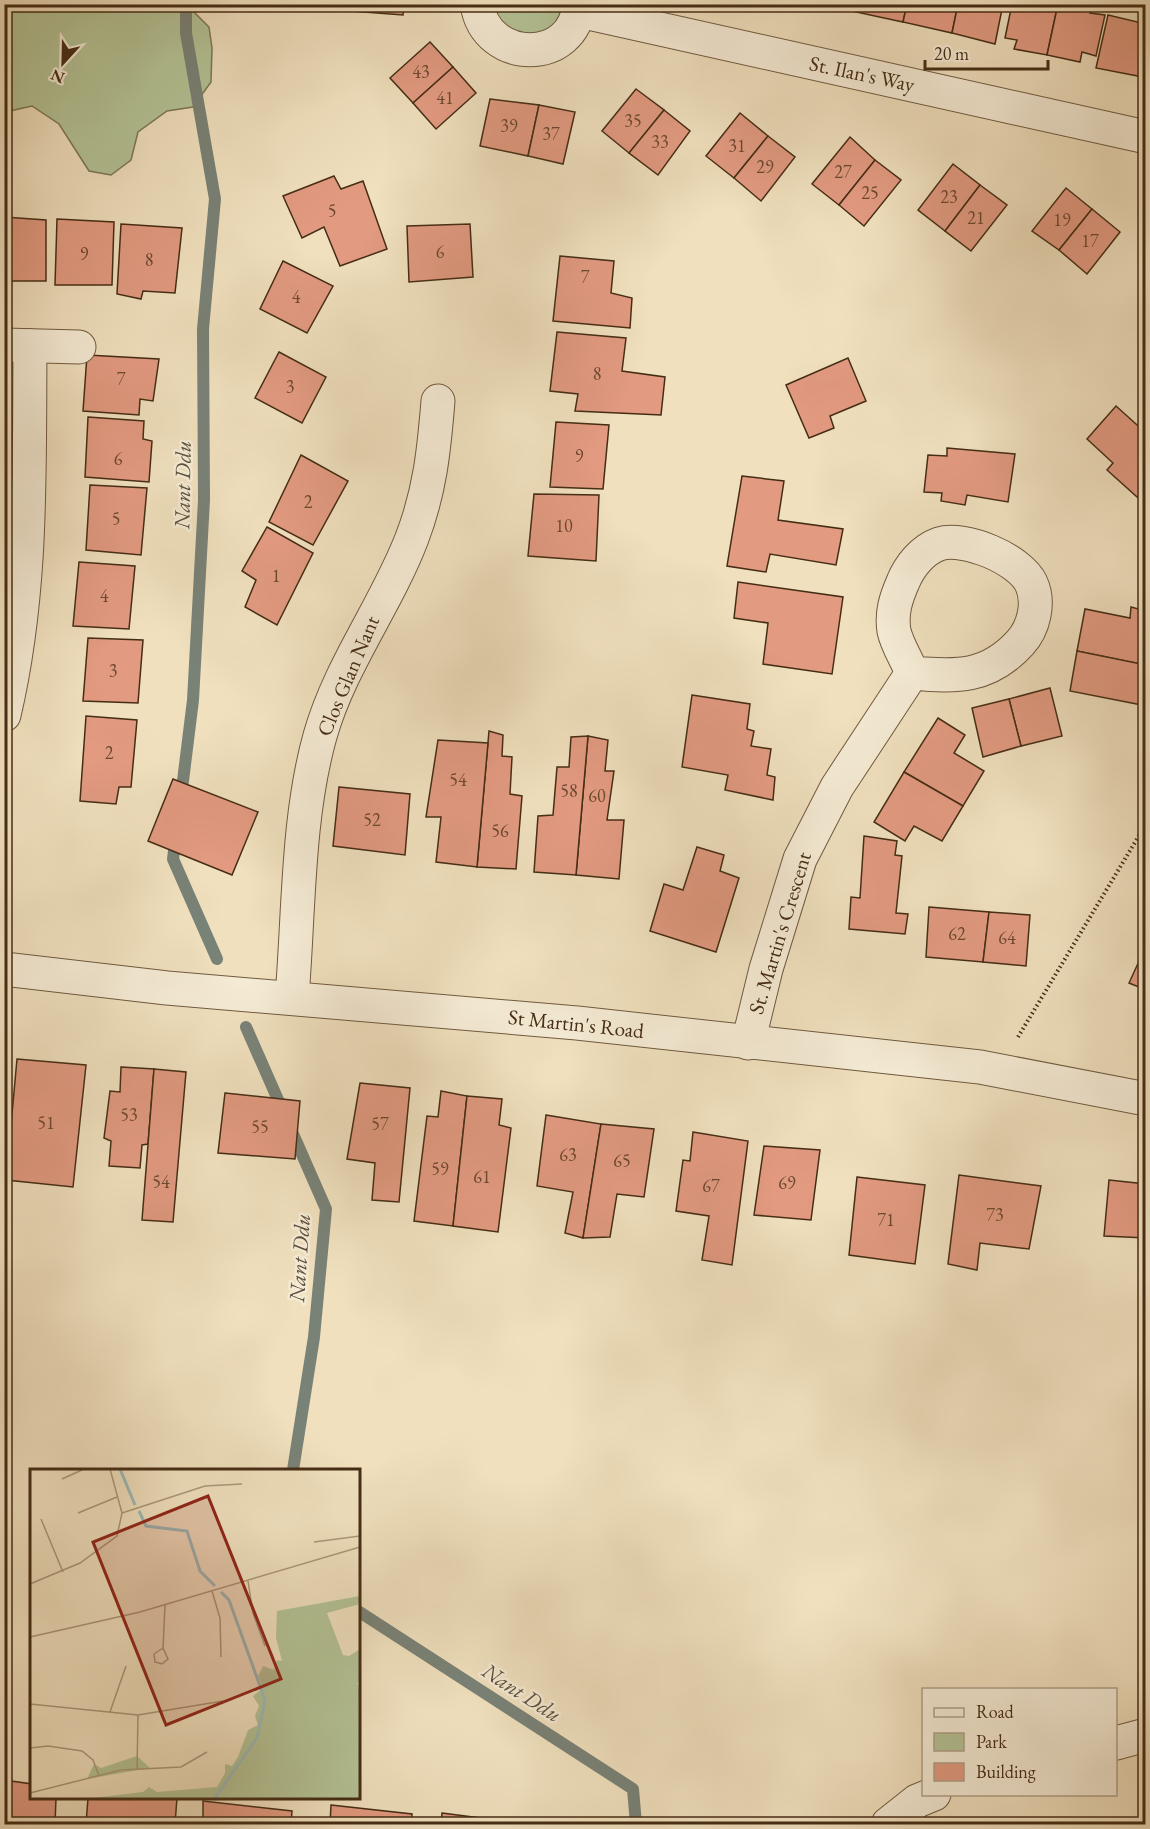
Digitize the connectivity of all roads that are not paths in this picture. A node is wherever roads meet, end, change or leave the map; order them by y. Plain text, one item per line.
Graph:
1 (477, 4) edge
2 (579, 8) edge
3 (1146, 137) edge
4 (17, 346) edge
5 (79, 346) dead end
6 (438, 400) dead end
7 (912, 673) junction
8 (4, 715) edge
9 (4, 969) edge
10 (291, 997) junction
11 (748, 1043) junction
12 (1146, 1099) edge
13 (1146, 1735) edge
14 (1117, 1743) edge
15 (929, 1796) edge
16 (888, 1824) edge

1 - 2 street, St. Ilan's Way
2 - 3 street, St. Ilan's Way
4 - 5 street
4 - 8 street
6 - 10 street, Clos Glan Nant
7 - 7 street
7 - 11 street, St. Martin's Crescent
9 - 10 street, St Martin's Road
10 - 11 street, St Martin's Road
11 - 12 street, St Martin's Road
13 - 14 street
15 - 16 street

